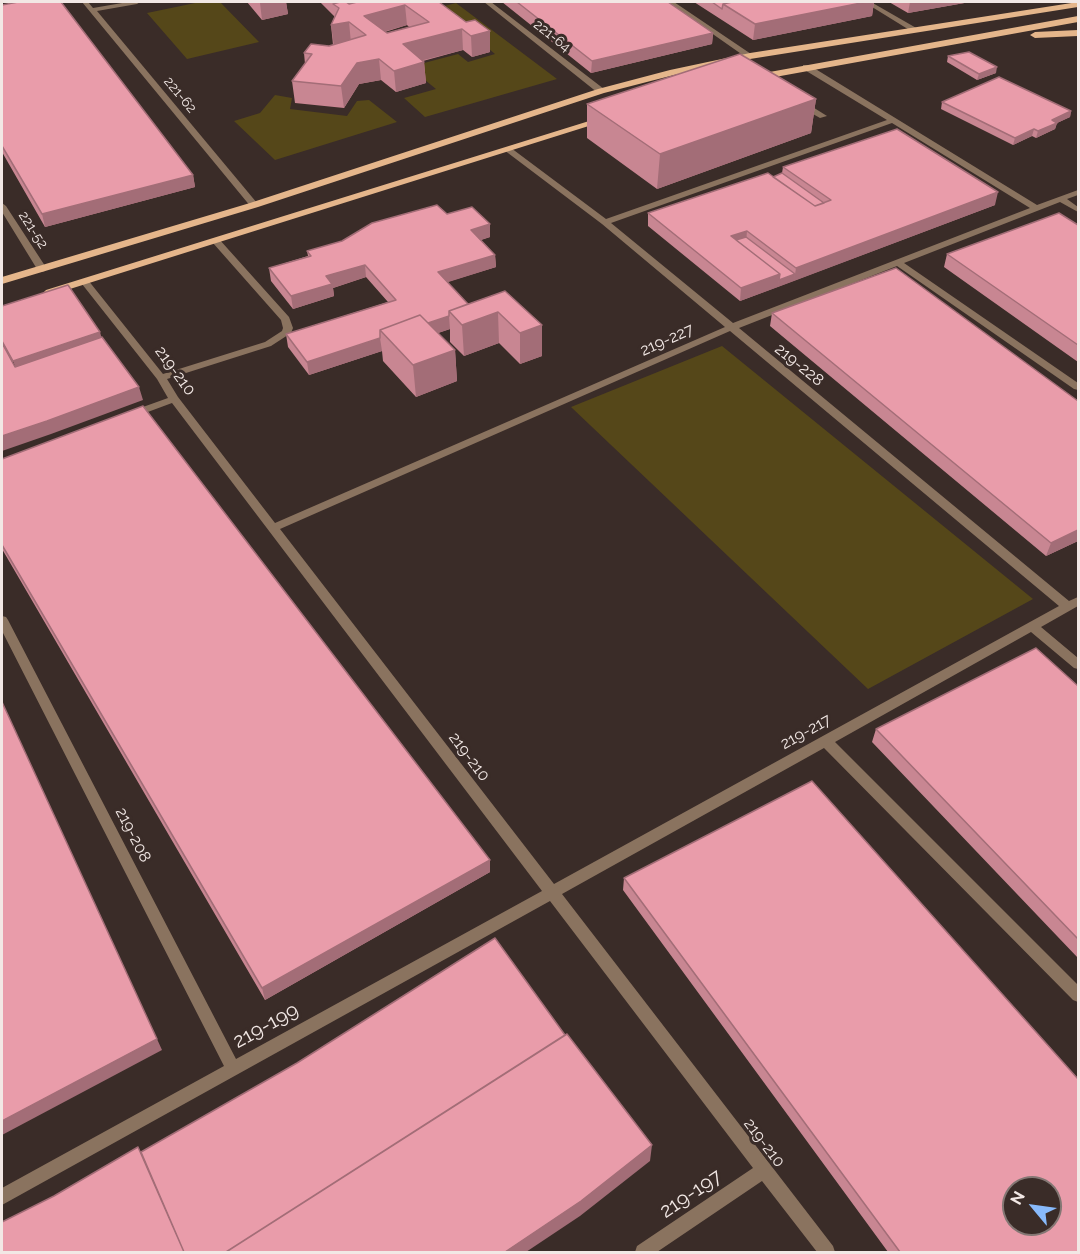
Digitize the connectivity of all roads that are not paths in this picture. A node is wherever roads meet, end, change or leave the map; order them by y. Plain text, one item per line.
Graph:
1 (85, 2) edge
2 (137, 2) edge
3 (487, 2) edge
4 (670, 2) edge
5 (867, 2) edge
6 (1078, 4) edge
7 (92, 10) junction
8 (1078, 19) edge
9 (914, 29) junction
10 (1078, 33) edge
11 (952, 41) junction
12 (750, 56) junction
13 (806, 67) junction
14 (747, 79) edge
15 (601, 91) junction
16 (795, 99) edge
17 (617, 116) edge
18 (823, 116) dead end
19 (891, 121) junction
20 (508, 150) junction
21 (1078, 192) edge
22 (1061, 200) junction
23 (254, 205) junction
24 (2, 206) edge
25 (1038, 208) junction
26 (1078, 210) edge
27 (605, 222) junction
28 (216, 241) junction
29 (897, 262) junction
30 (42, 269) junction
31 (2, 281) edge
32 (85, 282) junction
33 (43, 295) edge
34 (730, 328) junction
35 (161, 378) junction
36 (1078, 387) edge
37 (174, 399) junction
38 (120, 419) edge
39 (273, 528) junction
40 (1073, 604) edge
41 (2, 620) edge
42 (1032, 626) junction
43 (1078, 665) edge
44 (825, 740) junction
45 (550, 892) junction
46 (1078, 995) edge
47 (233, 1068) junction
48 (764, 1170) junction
49 (2, 1197) edge
50 (643, 1252) edge
51 (827, 1252) edge

1 - 7 street, 221-62
2 - 7 street
3 - 15 street, 221-64
4 - 12 street
5 - 9 street
6 - 9 main road
7 - 23 street, 221-62
8 - 11 main road
9 - 12 main road
10 - 11 main road
11 - 13 main road
12 - 15 main road
13 - 14 main road
13 - 19 street
15 - 23 main road
16 - 18 street
17 - 20 main road
19 - 25 street
19 - 27 street
20 - 27 street, 219-228
20 - 28 main road
21 - 22 street, 219-227
22 - 25 street, 219-227
22 - 26 street
23 - 30 main road
24 - 30 street, 221-52
25 - 29 street, 219-227
27 - 34 street, 219-228
28 - 32 main road
28 - 35 street
29 - 34 street, 219-227
29 - 36 street
30 - 31 main road
32 - 33 main road
32 - 35 street, 219-210
34 - 39 street, 219-227
34 - 40 street, 219-228
35 - 37 street, 219-210
37 - 38 street
37 - 39 street, 219-210
39 - 45 street, 219-210
40 - 42 street, 219-217
41 - 47 street, 219-208
42 - 43 street
42 - 44 street, 219-217
44 - 45 street, 219-217
44 - 46 street
45 - 47 street, 219-199
45 - 48 street, 219-210
47 - 49 street, 219-199
48 - 50 street, 219-197
48 - 51 street, 219-210

